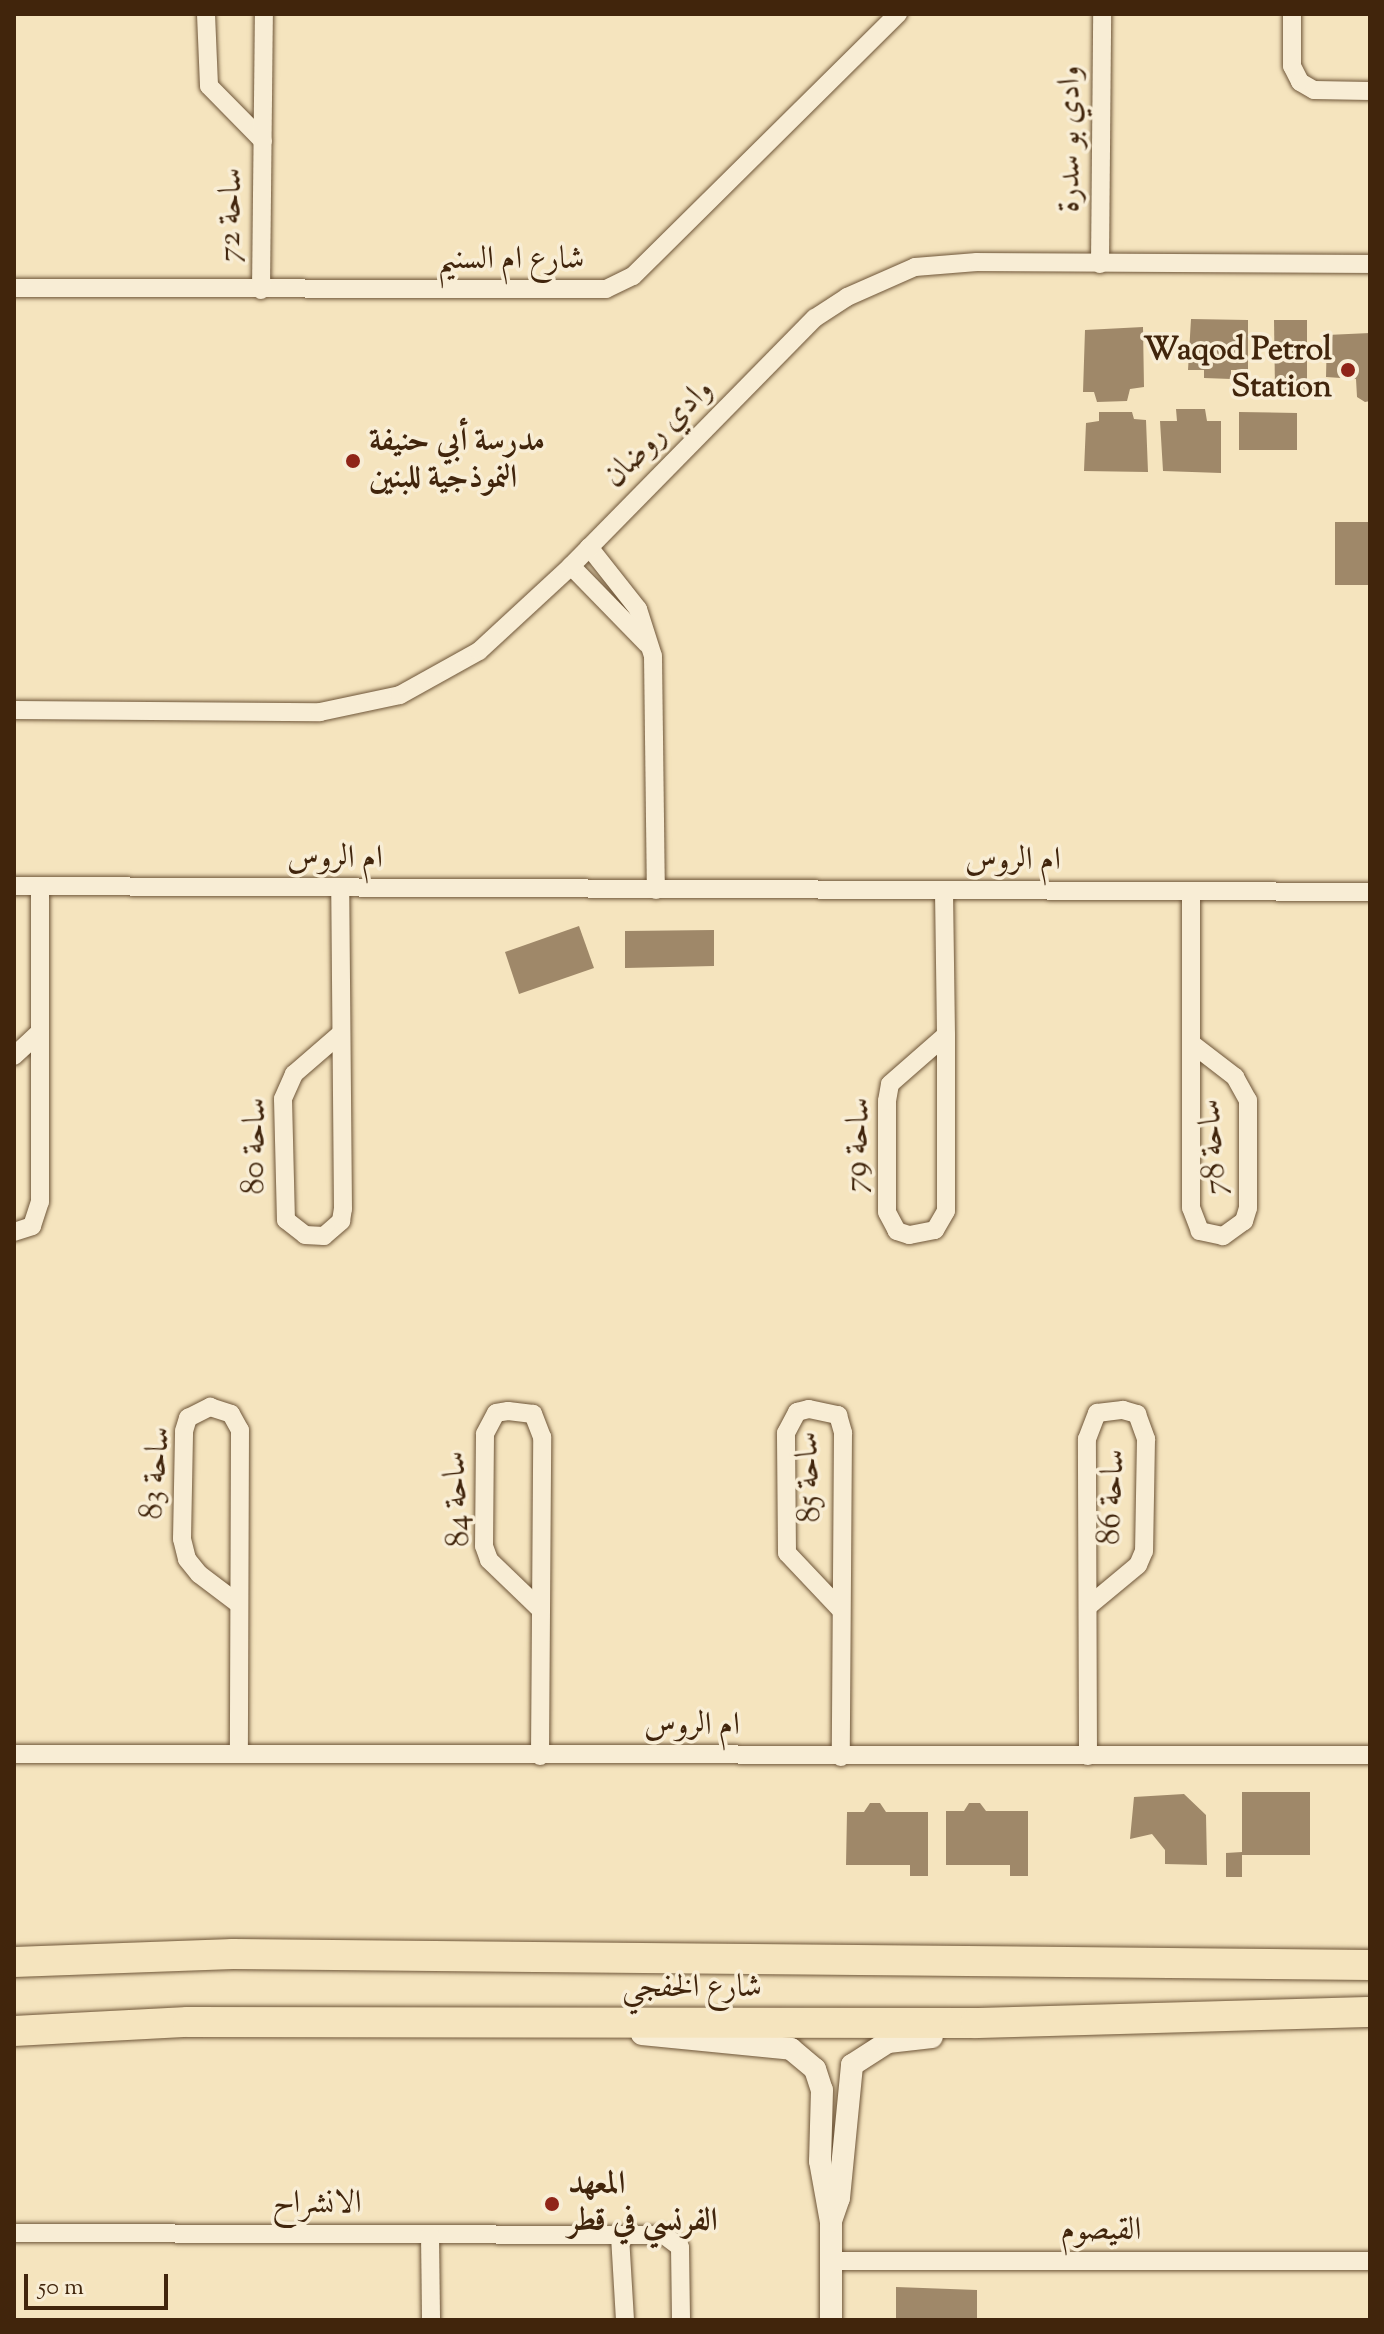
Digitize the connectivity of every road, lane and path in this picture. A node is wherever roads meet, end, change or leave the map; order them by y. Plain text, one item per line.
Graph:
1 (206, 14) edge
2 (264, 14) edge
3 (898, 14) edge
4 (1102, 14) edge
5 (1292, 14) edge
6 (1370, 91) edge
7 (263, 141) junction
8 (1100, 264) junction
9 (1370, 264) edge
10 (14, 288) edge
11 (261, 290) junction
12 (589, 547) junction
13 (571, 566) junction
14 (651, 648) junction
15 (14, 710) edge
16 (14, 886) edge
17 (40, 886) junction
18 (340, 889) junction
19 (656, 890) junction
20 (944, 891) junction
21 (1191, 892) junction
22 (1370, 892) edge
23 (40, 1032) junction
24 (339, 1035) junction
25 (946, 1035) junction
26 (1191, 1043) junction
27 (14, 1056) edge
28 (14, 1232) edge
29 (236, 1602) junction
30 (1090, 1605) junction
31 (540, 1609) junction
32 (840, 1609) junction
33 (14, 1754) edge
34 (239, 1754) junction
35 (1370, 1755) edge
36 (540, 1756) junction
37 (1088, 1756) junction
38 (841, 1757) junction
39 (14, 1962) edge
40 (1370, 1965) edge
41 (1370, 2012) edge
42 (976, 2023) junction
43 (616, 2024) junction
44 (14, 2031) edge
45 (831, 2222) junction
46 (14, 2233) edge
47 (430, 2235) junction
48 (620, 2236) junction
49 (832, 2261) junction
50 (1370, 2261) edge
51 (431, 2320) edge
52 (625, 2320) edge
53 (681, 2320) edge
54 (831, 2320) edge

1 - 7 street, ساحة 72
2 - 7 street, ساحة 72
3 - 11 street, شارع ام السنيم
4 - 8 street, وادي بو سدرة
5 - 6 street
7 - 11 street, ساحة 72
8 - 9 street, وادي روضان
8 - 12 street, وادي روضان
10 - 11 street, شارع ام السنيم
12 - 13 street, وادي روضان
12 - 14 street
13 - 14 street
13 - 15 street, وادي روضان
14 - 19 street
16 - 17 street, ام الروس
17 - 18 street, ام الروس
17 - 23 street
18 - 19 street, ام الروس
18 - 24 street, ساحة 80
19 - 20 street, ام الروس
20 - 21 street, ام الروس
20 - 25 street, ساحة 79
21 - 22 street, ام الروس
21 - 26 street, ساحة 78
23 - 27 street
23 - 28 street
24 - 24 street, ساحة 80
25 - 25 street, ساحة 79
26 - 26 street, ساحة 78
29 - 29 street, ساحة 83
29 - 34 street, ساحة 83
30 - 30 street, ساحة 86
30 - 37 street, ساحة 86
31 - 31 street, ساحة 84
31 - 36 street, ساحة 84
32 - 32 street, ساحة 85
32 - 38 street, ساحة 85
33 - 34 street, ام الروس
34 - 36 street, ام الروس
35 - 37 street, ام الروس
36 - 38 street, ام الروس
37 - 38 street, ام الروس
39 - 40 highway, شارع الخفجي
41 - 42 highway, شارع الخفجي
42 - 43 highway, شارع الخفجي
42 - 45 street
43 - 44 highway, شارع الخفجي
43 - 45 street
45 - 49 street
46 - 47 street, الانشراح
47 - 48 street, الانشراح
47 - 51 street
48 - 52 street
48 - 53 street, الانشراح
49 - 50 street, القيصوم
49 - 54 street

